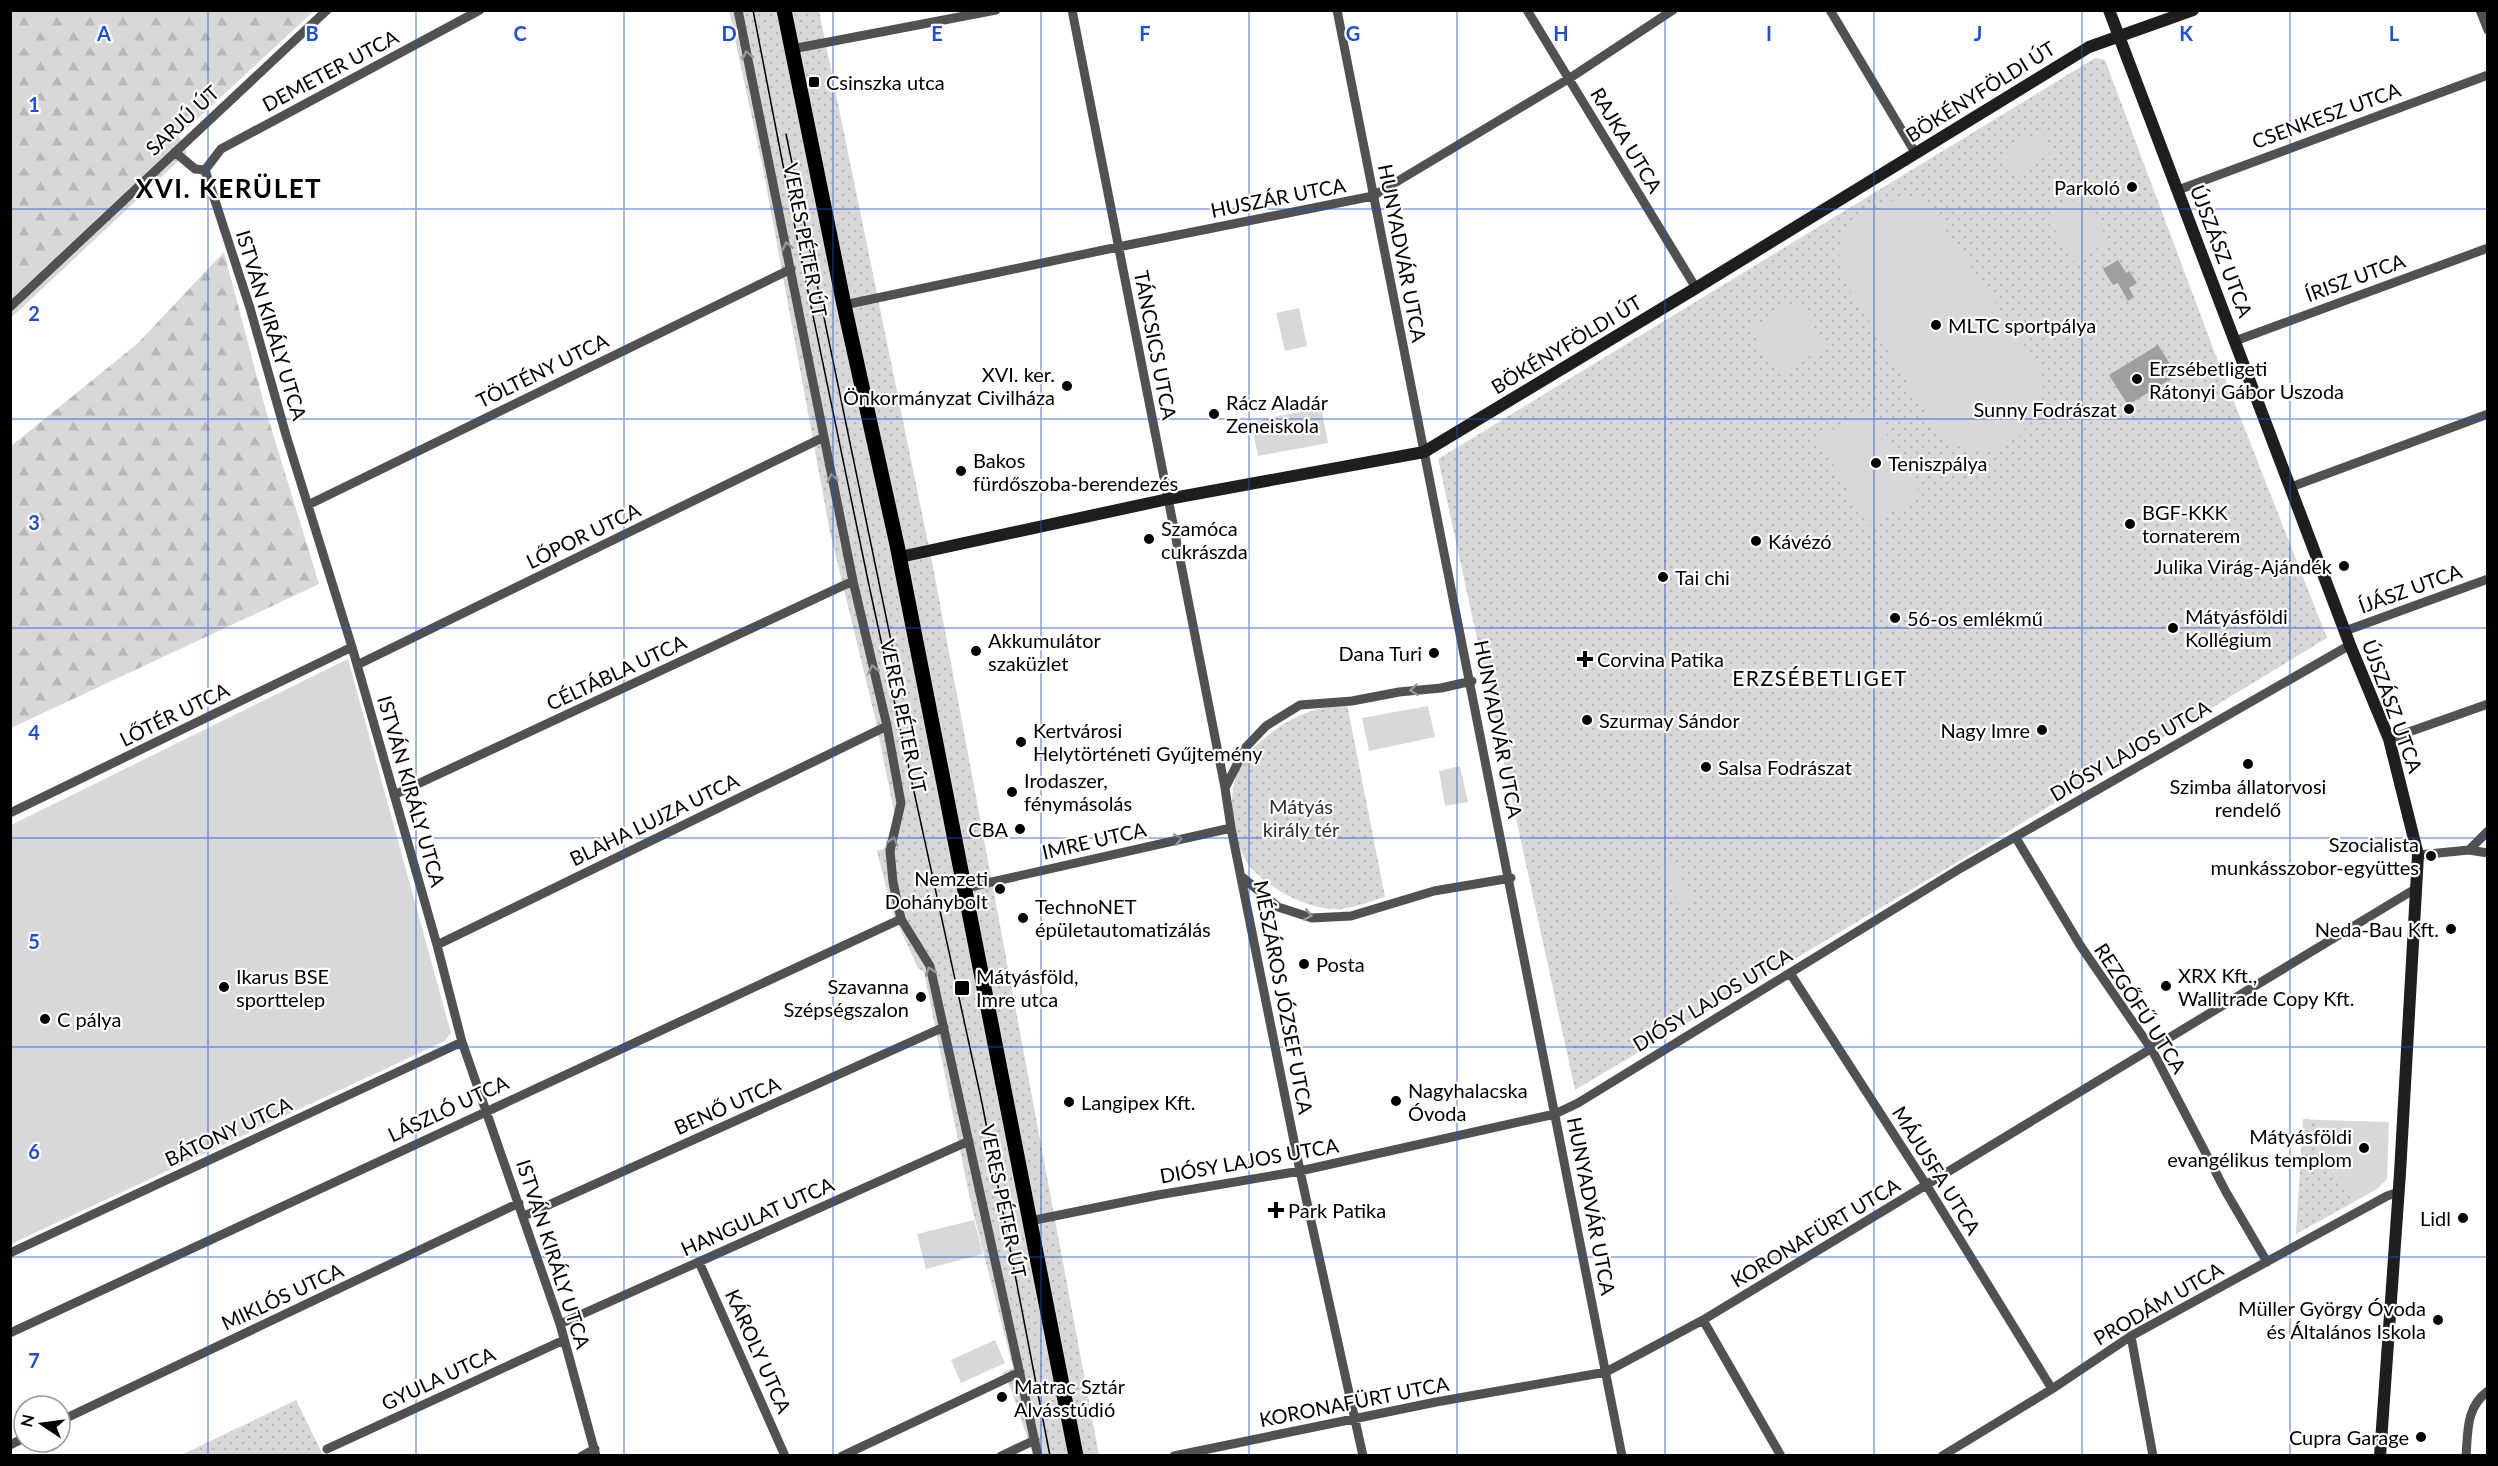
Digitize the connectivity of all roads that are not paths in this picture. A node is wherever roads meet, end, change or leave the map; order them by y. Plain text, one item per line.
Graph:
1 (327, 10) edge
2 (480, 10) edge
3 (738, 10) edge
4 (784, 10) edge
5 (996, 10) edge
6 (1072, 10) edge
7 (1337, 10) edge
8 (1527, 10) edge
9 (1673, 10) edge
10 (1830, 10) edge
11 (2109, 10) edge
12 (2193, 10) edge
13 (2480, 10) edge
14 (2487, 30) edge
15 (2119, 37) junction
16 (792, 49) junction
17 (2487, 75) edge
18 (1570, 78) junction
19 (175, 152) junction
20 (1916, 154) junction
21 (205, 170) junction
22 (2178, 190) junction
23 (1373, 196) junction
24 (1119, 247) junction
25 (2487, 248) edge
26 (791, 269) junction
27 (1696, 288) junction
28 (844, 305) junction
29 (10, 307) edge
30 (2235, 341) junction
31 (2487, 414) edge
32 (824, 437) junction
33 (1424, 452) junction
34 (2291, 487) junction
35 (1168, 499) junction
36 (308, 505) junction
37 (900, 556) junction
38 (2487, 579) edge
39 (853, 581) junction
40 (2345, 631) junction
41 (2350, 645) junction
42 (352, 647) junction
43 (357, 665) junction
44 (1472, 681) junction
45 (2487, 704) edge
46 (887, 726) junction
47 (2389, 739) junction
48 (1225, 788) junction
49 (394, 795) junction
50 (10, 813) edge
51 (1231, 828) junction
52 (2487, 831) edge
53 (2016, 838) junction
54 (2469, 850) junction
55 (2487, 853) edge
56 (2418, 855) junction
57 (1241, 876) junction
58 (1511, 879) junction
59 (965, 888) junction
60 (2415, 889) junction
61 (901, 920) junction
62 (437, 945) junction
63 (1790, 973) junction
64 (944, 1028) junction
65 (462, 1042) junction
66 (2152, 1050) junction
67 (486, 1110) junction
68 (1555, 1114) junction
69 (969, 1141) junction
70 (1300, 1171) junction
71 (1927, 1186) junction
72 (2399, 1192) junction
73 (519, 1203) junction
74 (524, 1216) junction
75 (1030, 1221) junction
76 (10, 1253) edge
77 (699, 1262) junction
78 (2267, 1262) junction
79 (1703, 1320) junction
80 (560, 1324) junction
81 (10, 1333) edge
82 (2131, 1336) junction
83 (564, 1340) junction
84 (1020, 1372) junction
85 (1606, 1372) junction
86 (2052, 1389) junction
87 (2487, 1390) edge
88 (72, 1415) edge
89 (1355, 1419) junction
90 (1035, 1440) junction
91 (327, 1449) dead end
92 (596, 1452) edge
93 (582, 1455) edge
94 (785, 1455) edge
95 (842, 1455) edge
96 (1001, 1455) edge
97 (1038, 1455) edge
98 (1076, 1455) edge
99 (1174, 1455) edge
100 (1363, 1455) edge
101 (1622, 1455) edge
102 (1781, 1455) edge
103 (1942, 1455) edge
104 (2153, 1455) edge
105 (2380, 1455) edge
106 (2466, 1455) edge

1 - 19 street, SARJÚ ÚT
2 - 21 street, DEMETER UTCA
26 -> 3 street, VERES PÉTER ÚT
4 - 16 main road, VERES PÉTER ÚT
5 - 16 street
6 - 24 street, TÁNCSICS UTCA
7 - 23 street, HUNYADVÁR UTCA
8 - 18 street, RAJKA UTCA
9 - 18 street, HUSZÁR UTCA
10 - 20 street
11 - 15 street, ÚJSZÁSZ UTCA
12 - 15 street, BÖKÉNYFÖLDI ÚT
13 - 14 street
15 - 20 street, BÖKÉNYFÖLDI ÚT
15 - 22 street, ÚJSZÁSZ UTCA
16 - 28 main road, VERES PÉTER ÚT
17 - 22 street, CSENKESZ UTCA
18 - 23 street, HUSZÁR UTCA
18 - 27 street, RAJKA UTCA
19 - 21 street
19 - 29 street, SARJÚ ÚT
20 - 27 street, BÖKÉNYFÖLDI ÚT
21 - 36 street, ISTVÁN KIRÁLY UTCA
22 - 30 street, ÚJSZÁSZ UTCA
23 - 24 street, HUSZÁR UTCA
23 - 33 street, HUNYADVÁR UTCA
24 - 28 street, HUSZÁR UTCA
24 - 35 street, TÁNCSICS UTCA
25 - 30 street, ÍRISZ UTCA
26 - 32 street, VERES PÉTER ÚT
26 - 36 street, TÖLTÉNY UTCA
27 - 33 street, BÖKÉNYFÖLDI ÚT
28 - 37 main road, VERES PÉTER ÚT
30 - 34 street, ÚJSZÁSZ UTCA
31 - 34 street
39 -> 32 street, VERES PÉTER ÚT
32 - 43 street, LŐPOR UTCA
33 - 35 street, BÖKÉNYFÖLDI ÚT
33 - 44 street, HUNYADVÁR UTCA
34 - 40 street, ÚJSZÁSZ UTCA
35 - 37 street, BÖKÉNYFÖLDI ÚT
35 - 48 street, TÁNCSICS UTCA
36 - 42 street, ISTVÁN KIRÁLY UTCA
37 - 59 main road, VERES PÉTER ÚT
38 - 40 street, ÍJÁSZ UTCA
46 -> 39 street, VERES PÉTER ÚT
39 - 49 street, CÉLTÁBLA UTCA
40 - 41 street, ÚJSZÁSZ UTCA
41 - 47 street, ÚJSZÁSZ UTCA
41 - 53 street, DIÓSY LAJOS UTCA
42 - 43 street, ISTVÁN KIRÁLY UTCA
42 - 50 street, LŐTÉR UTCA
43 - 49 street, ISTVÁN KIRÁLY UTCA
44 -> 48 street
44 - 58 street, HUNYADVÁR UTCA
45 - 47 street
61 -> 46 street, VERES PÉTER ÚT
46 - 62 street, BLAHA LUJZA UTCA
47 - 56 street, ÚJSZÁSZ UTCA
48 - 51 street, TÁNCSICS UTCA
49 - 62 street, ISTVÁN KIRÁLY UTCA
51 - 57 street, MÉSZÁROS JÓZSEF UTCA
59 -> 51 street, IMRE UTCA
52 - 54 street
53 - 63 street, DIÓSY LAJOS UTCA
53 - 66 street, REZGŐFŰ UTCA
54 - 55 street
54 - 56 street
56 - 60 street, ÚJSZÁSZ UTCA
57 -> 58 street
57 - 70 street, MÉSZÁROS JÓZSEF UTCA
58 - 68 street, HUNYADVÁR UTCA
59 - 75 main road, VERES PÉTER ÚT
60 - 66 street, KORONAFÜRT UTCA
60 - 72 street, ÚJSZÁSZ UTCA
64 -> 61 street, VERES PÉTER ÚT
61 - 67 street, LÁSZLÓ UTCA
62 - 65 street, ISTVÁN KIRÁLY UTCA
63 - 68 street, DIÓSY LAJOS UTCA
63 - 71 street, MÁJUSFA UTCA
64 - 69 street, VERES PÉTER ÚT
64 - 74 street, BENŐ UTCA
65 - 67 street, ISTVÁN KIRÁLY UTCA
65 - 76 street, BÁTONY UTCA
66 - 71 street, KORONAFÜRT UTCA
66 - 78 street, REZGŐFŰ UTCA
67 - 73 street, ISTVÁN KIRÁLY UTCA
67 - 81 street, LÁSZLÓ UTCA
68 - 70 street, DIÓSY LAJOS UTCA
68 - 85 street, HUNYADVÁR UTCA
69 - 77 street, HANGULAT UTCA
69 - 84 street, VERES PÉTER ÚT
70 - 75 street, DIÓSY LAJOS UTCA
70 - 89 street, MÉSZÁROS JÓZSEF UTCA
71 - 79 street, KORONAFÜRT UTCA
71 - 86 street, MÁJUSFA UTCA
72 - 78 street, PRODÁM UTCA
72 - 105 street, ÚJSZÁSZ UTCA
73 - 74 street, ISTVÁN KIRÁLY UTCA
73 - 88 street, MIKLÓS UTCA
74 - 80 street, ISTVÁN KIRÁLY UTCA
75 - 98 main road, VERES PÉTER ÚT
77 - 80 street, HANGULAT UTCA
77 - 94 street, KÁROLY UTCA
78 - 82 street, PRODÁM UTCA
79 - 85 street, KORONAFÜRT UTCA
79 - 102 street
80 - 83 street, ISTVÁN KIRÁLY UTCA
82 - 86 street, PRODÁM UTCA
82 - 104 street
83 - 91 street, GYULA UTCA
83 - 92 street, ISTVÁN KIRÁLY UTCA
84 - 90 street, VERES PÉTER ÚT
84 - 95 street
85 - 89 street, KORONAFÜRT UTCA
85 - 101 street, HUNYADVÁR UTCA
86 - 103 street, PRODÁM UTCA
87 - 106 street
89 - 99 street, KORONAFÜRT UTCA
89 - 100 street, MÉSZÁROS JÓZSEF UTCA
90 - 96 street
90 - 97 street, VERES PÉTER ÚT
92 - 93 street

